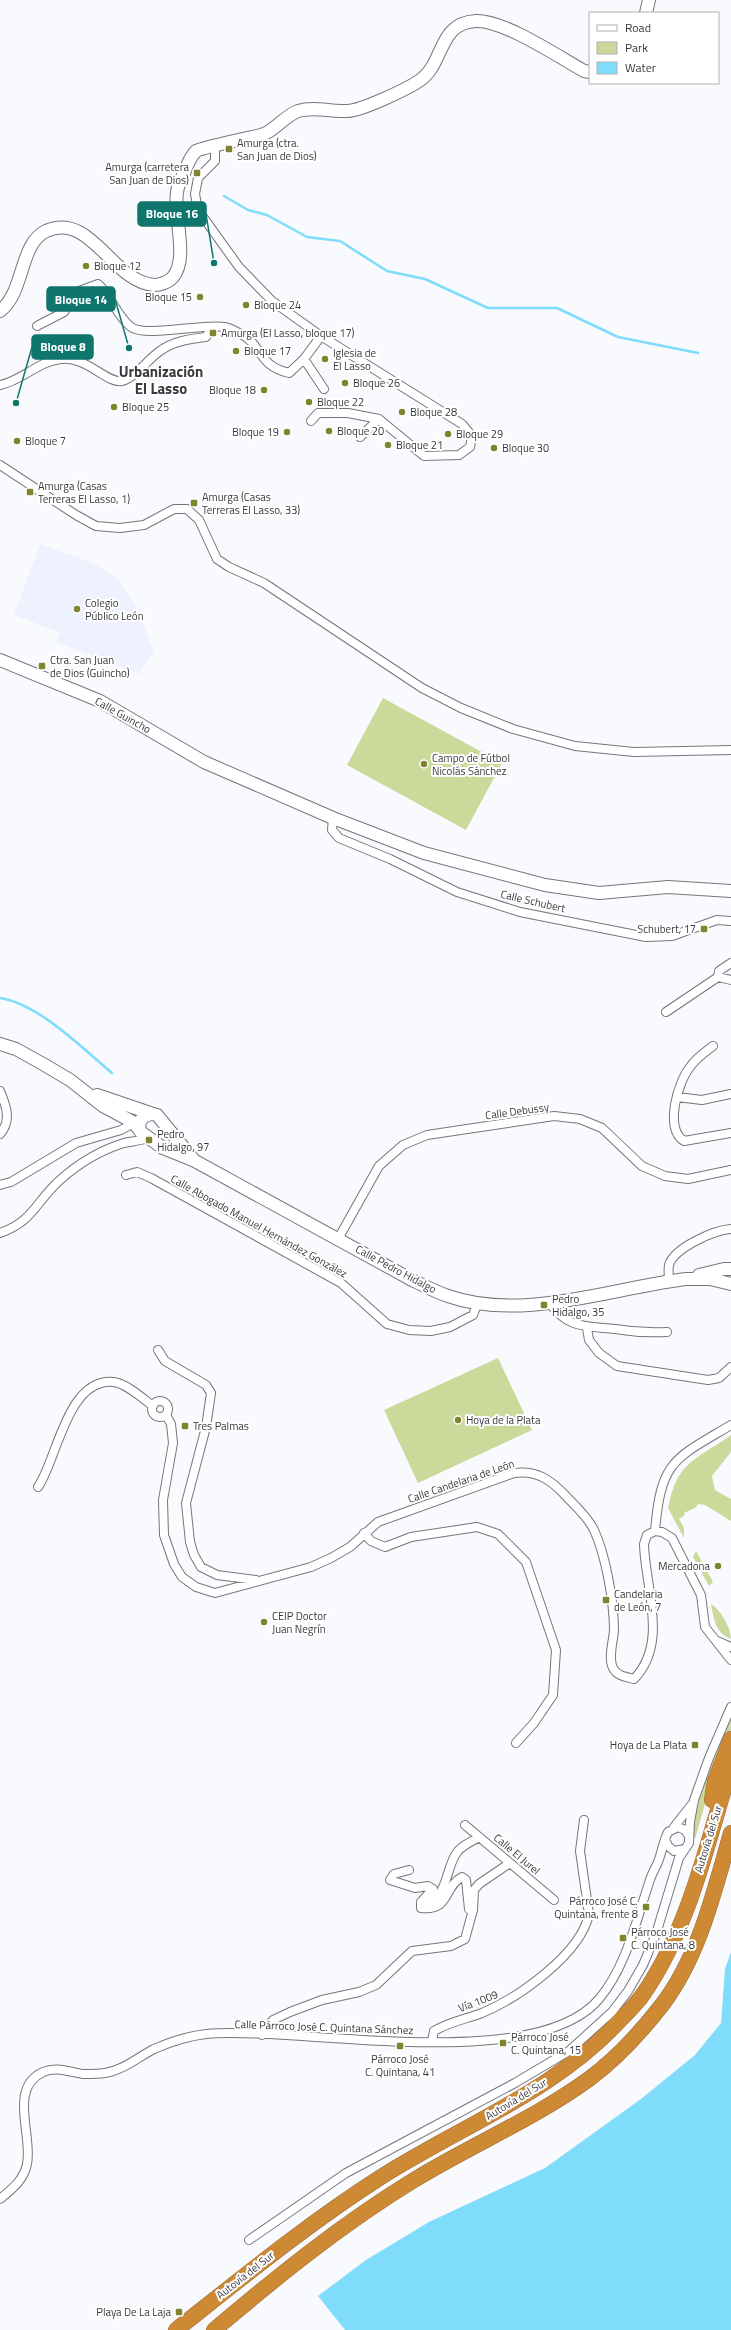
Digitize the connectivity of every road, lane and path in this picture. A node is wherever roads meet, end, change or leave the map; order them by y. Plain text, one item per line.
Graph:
1 (649, 0) edge
2 (646, 12) edge
3 (589, 72) edge
4 (215, 147) junction
5 (0, 311) edge
6 (37, 326) dead end
7 (212, 327) junction
8 (321, 336) junction
9 (304, 359) junction
10 (0, 385) edge
11 (324, 389) dead end
12 (379, 419) junction
13 (311, 421) dead end
14 (360, 437) dead end
15 (0, 465) edge
16 (0, 660) edge
17 (731, 750) edge
18 (333, 818) junction
19 (731, 891) edge
20 (731, 921) edge
21 (731, 963) edge
22 (718, 977) junction
23 (731, 980) edge
24 (666, 1012) dead end
25 (0, 1044) edge
26 (713, 1046) dead end
27 (83, 1090) junction
28 (0, 1091) edge
29 (731, 1094) edge
30 (677, 1097) junction
31 (153, 1114) junction
32 (163, 1125) junction
33 (141, 1127) junction
34 (731, 1133) edge
35 (0, 1134) edge
36 (196, 1161) junction
37 (731, 1170) edge
38 (126, 1175) dead end
39 (0, 1185) edge
40 (731, 1229) edge
41 (0, 1233) edge
42 (338, 1239) junction
43 (727, 1269) edge
44 (686, 1279) junction
45 (669, 1281) junction
46 (728, 1283) edge
47 (478, 1302) junction
48 (550, 1302) junction
49 (587, 1328) junction
50 (667, 1332) dead end
51 (158, 1350) dead end
52 (731, 1367) edge
53 (153, 1406) junction
54 (166, 1415) junction
55 (731, 1425) edge
56 (38, 1487) dead end
57 (655, 1531) junction
58 (364, 1533) junction
59 (261, 1581) junction
60 (712, 1638) junction
61 (731, 1647) edge
62 (731, 1660) edge
63 (731, 1707) edge
64 (731, 1739) edge
65 (516, 1743) dead end
66 (731, 1766) edge
67 (694, 1800) junction
68 (584, 1820) dead end
69 (465, 1825) dead end
70 (674, 1828) junction
71 (731, 1833) edge
72 (689, 1836) junction
73 (479, 1837) junction
74 (665, 1839) junction
75 (706, 1845) junction
76 (685, 1849) junction
77 (672, 1850) junction
78 (658, 1862) junction
79 (510, 1863) junction
80 (409, 1870) dead end
81 (672, 1876) junction
82 (554, 1900) dead end
83 (421, 1902) junction
84 (469, 1926) junction
85 (262, 2035) junction
86 (432, 2041) junction
87 (0, 2199) edge
88 (249, 2240) dead end
89 (176, 2330) edge
90 (214, 2330) edge

1 - 2 street
3 - 4 street
4 - 5 street
4 - 8 street
6 - 7 street
7 - 9 street
7 - 10 street
8 - 9 street
8 - 12 street
9 - 11 street
12 - 13 street
12 - 14 street
15 - 17 street
16 - 18 street, Calle Guincho
18 - 19 street, Calle Guincho
18 - 20 street, Calle Schubert
21 - 22 street
22 - 23 street
22 - 24 street
25 - 27 street
26 - 30 street
27 - 31 street
27 - 33 street
28 - 35 street
29 - 30 street
30 - 34 street
31 - 32 street
31 - 33 street
32 - 33 street
32 - 36 street
33 - 36 street
33 - 39 street
33 - 41 street
36 - 42 street, Calle Pedro Hidalgo
37 - 42 street, Calle Debussy
38 - 47 street, Calle Abogado Manuel Hernández González
40 - 45 street
42 - 47 street, Calle Pedro Hidalgo
43 - 44 street, Calle Pedro Hidalgo
43 - 46 street, Calle Pedro Hidalgo
44 - 45 street, Calle Pedro Hidalgo
44 - 46 street, Calle Pedro Hidalgo
45 - 48 street, Calle Pedro Hidalgo
47 - 48 street, Calle Pedro Hidalgo
48 - 49 street
49 - 50 street
49 - 52 street
51 - 59 street
53 - 54 street
53 - 54 street
53 - 56 street
54 - 59 street, Calle Candelaria de León
55 - 57 street
57 - 58 street, Calle Candelaria de León
57 - 60 street
58 - 59 street, Calle Candelaria de León
58 - 65 street
60 - 61 street
60 - 62 street
63 - 67 street
64 - 75 highway
66 - 75 highway, Autovía del Sur
67 - 70 street
67 - 72 street
68 - 86 street, Vía 1009
69 - 73 street, Calle El Jurel
70 - 72 street
70 - 74 street
71 - 90 highway, Autovía del Sur
72 - 76 street
73 - 79 street, Calle El Jurel
73 - 83 street
74 - 77 street
74 - 78 street, Calle Párroco José C. Quintana Sánchez
75 - 89 highway, Autovía del Sur
76 - 77 street
76 - 81 street, Autovía del Sur
77 - 78 street, Calle Párroco José C. Quintana Sánchez
77 - 81 street, Autovía del Sur
78 - 86 street, Calle Párroco José C. Quintana Sánchez
79 - 82 street, Calle El Jurel
79 - 84 street
80 - 83 street
81 - 88 street, Autovía del Sur
83 - 84 street
84 - 85 street
85 - 86 street, Calle Párroco José C. Quintana Sánchez
85 - 87 street, Calle Párroco José C. Quintana Sánchez

